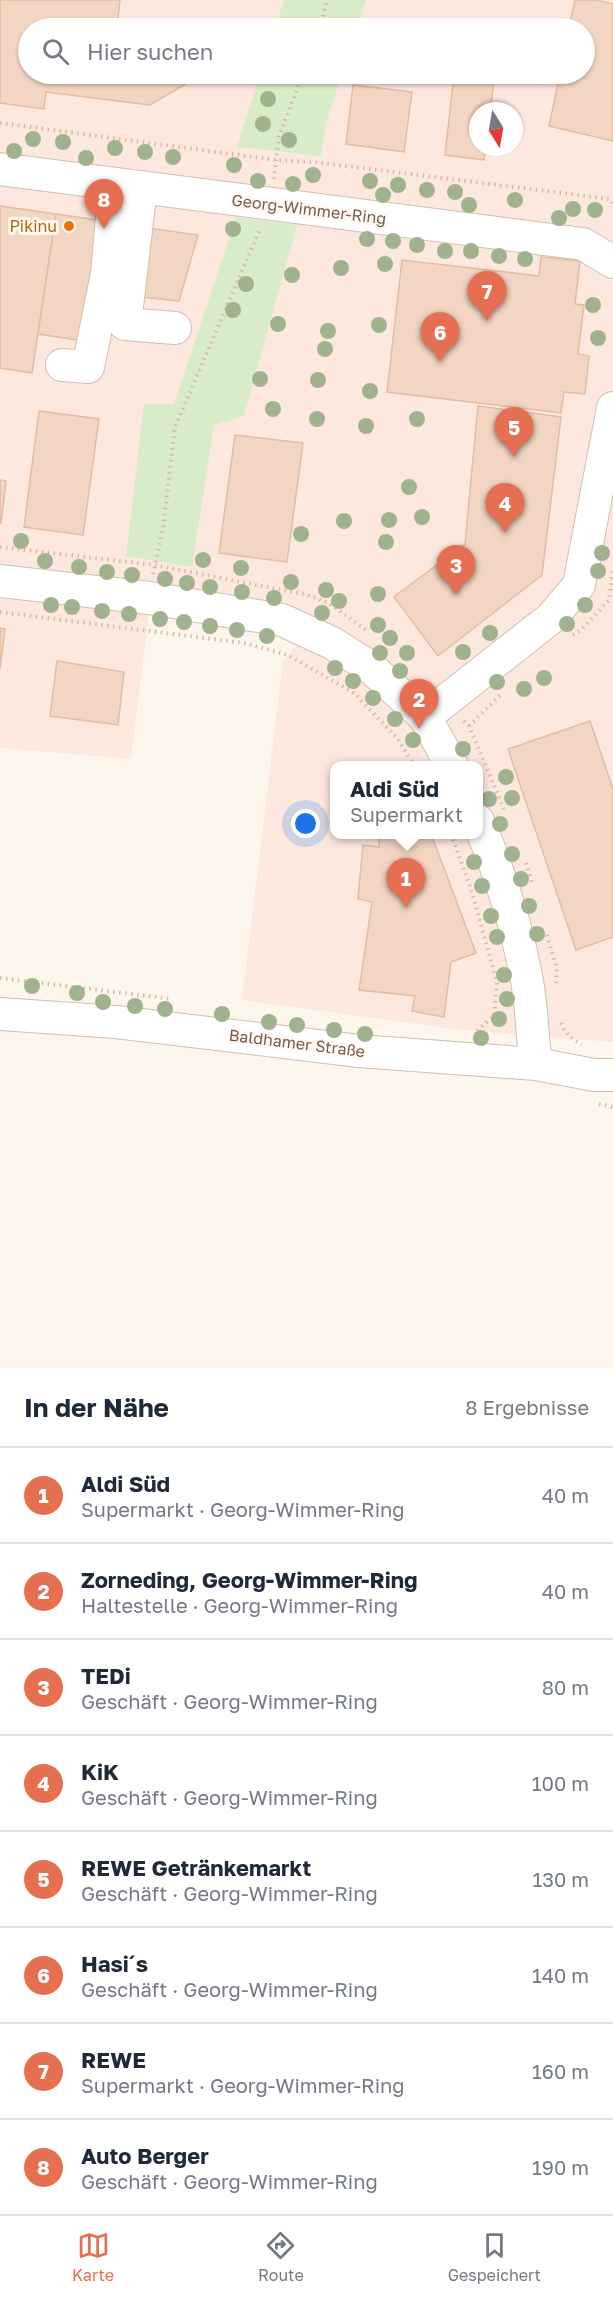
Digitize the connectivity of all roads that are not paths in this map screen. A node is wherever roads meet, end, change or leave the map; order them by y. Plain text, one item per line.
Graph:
1 (0, 169) edge
2 (128, 186) junction
3 (121, 259) dead end
4 (613, 262) edge
5 (175, 328) dead end
6 (62, 365) dead end
7 (613, 408) edge
8 (0, 581) edge
9 (426, 717) junction
10 (451, 761) edge
11 (483, 833) edge
12 (0, 1014) edge
13 (536, 1064) junction
14 (603, 1069) edge

1 - 2 street, Georg-Wimmer-Ring
2 - 3 street
2 - 4 street, Georg-Wimmer-Ring
2 - 5 street
2 - 6 street
7 - 9 street
8 - 9 street
9 - 10 street
11 - 13 street
12 - 13 street, Baldhamer Straße
13 - 14 street, Baldhamer Straße

